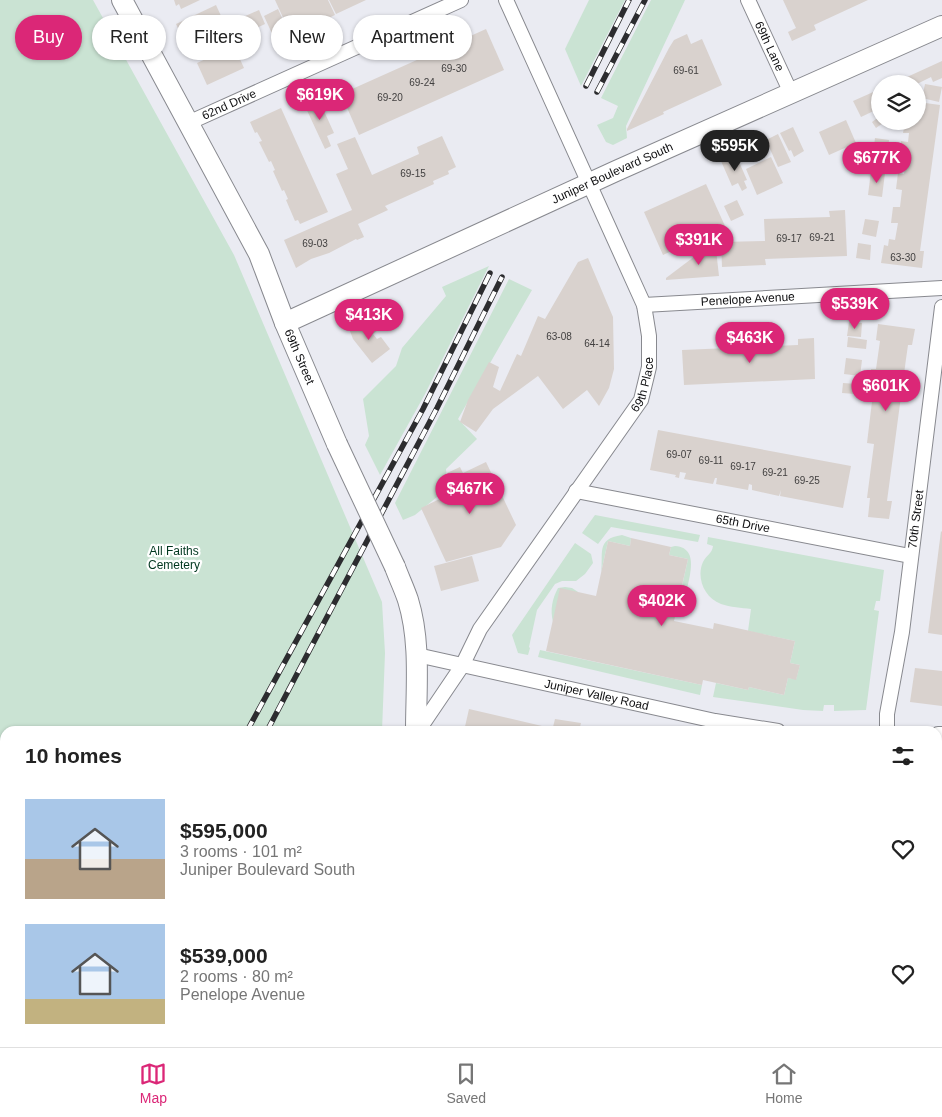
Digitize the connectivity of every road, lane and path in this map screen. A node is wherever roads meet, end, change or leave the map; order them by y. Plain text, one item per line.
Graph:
1 (122, 0) edge
2 (461, 0) edge
3 (506, 0) edge
4 (748, 0) edge
5 (942, 26) edge
6 (791, 92) junction
7 (188, 123) junction
8 (589, 184) junction
9 (942, 288) edge
10 (644, 305) junction
11 (942, 307) edge
12 (285, 323) junction
13 (576, 491) junction
14 (910, 556) junction
15 (417, 655) junction
16 (462, 666) junction
17 (417, 726) edge
18 (420, 726) edge
19 (747, 726) edge
20 (887, 726) edge

1 - 7 main road, 69th Street
2 - 7 street, 62nd Drive
3 - 8 street, 69th Place
4 - 6 street, 69th Lane
5 - 6 main road, Juniper Boulevard South
6 - 8 main road, Juniper Boulevard South
7 - 12 main road, 69th Street
8 - 10 street, 69th Place
8 - 12 main road, Juniper Boulevard South
9 - 10 street, Penelope Avenue
10 - 13 street, 69th Place
11 - 14 street, 70th Street
12 - 15 main road, 69th Street, bridge
13 - 14 street, 65th Drive
13 - 16 street, 69th Place
14 - 20 street, 70th Street
15 - 16 street, Juniper Valley Road
15 - 17 main road, 69th Street
16 - 18 street, 69th Place
16 - 19 street, Juniper Valley Road

